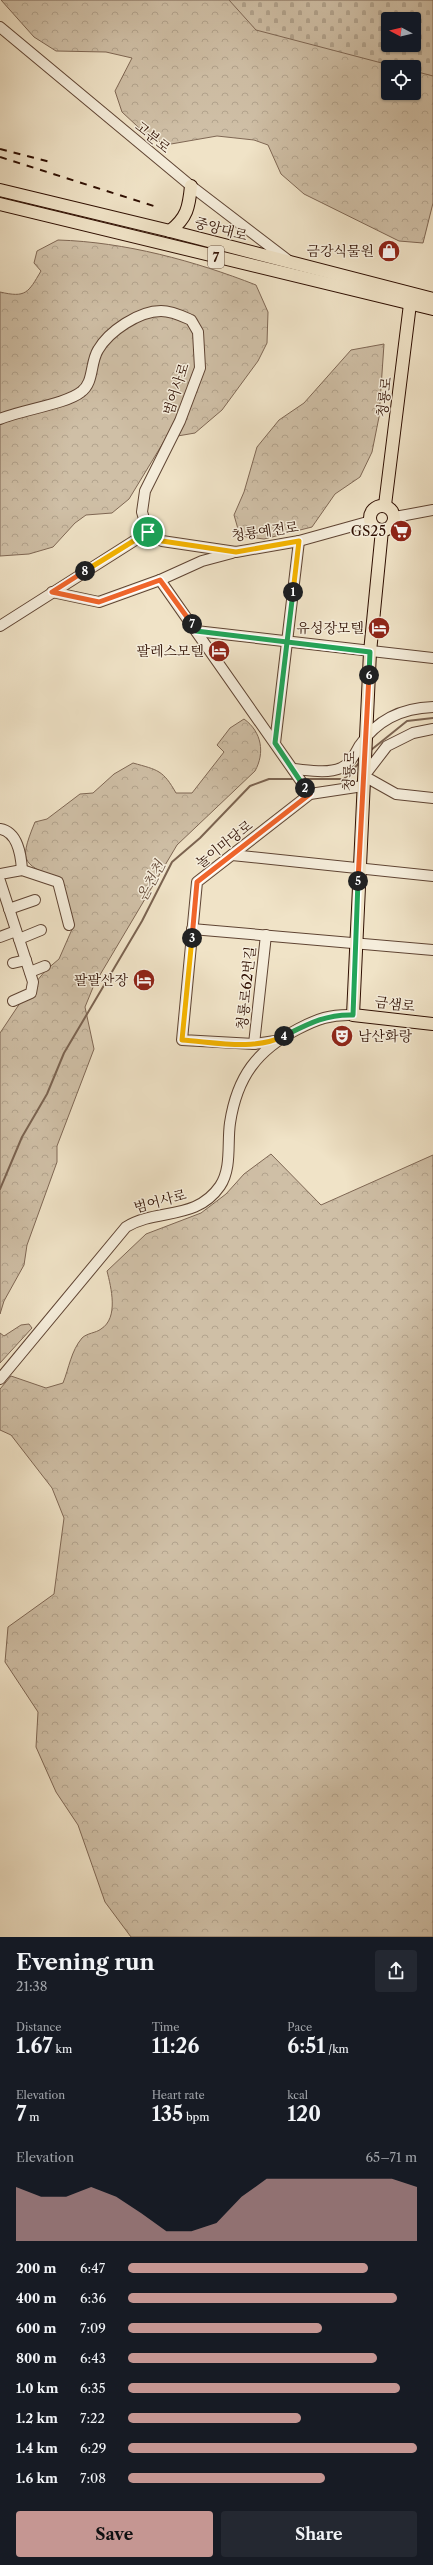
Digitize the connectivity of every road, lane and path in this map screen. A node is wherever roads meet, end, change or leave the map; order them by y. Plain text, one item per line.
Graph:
1 (0, 27) edge
2 (191, 186) junction
3 (0, 190) edge
4 (0, 204) edge
5 (21, 209) junction
6 (0, 211) edge
7 (170, 231) junction
8 (292, 263) junction
9 (411, 298) junction
10 (433, 299) edge
11 (433, 309) edge
12 (0, 419) edge
13 (385, 505) junction
14 (433, 510) edge
15 (395, 517) junction
16 (371, 521) junction
17 (382, 530) junction
18 (148, 532) junction
19 (299, 541) junction
20 (236, 552) junction
21 (160, 580) junction
22 (52, 592) junction
23 (0, 626) edge
24 (196, 631) junction
25 (287, 642) junction
26 (370, 652) junction
27 (433, 658) edge
28 (433, 707) edge
29 (433, 730) edge
30 (366, 737) junction
31 (275, 743) junction
32 (293, 769) junction
33 (363, 781) junction
34 (310, 794) junction
35 (433, 798) edge
36 (0, 829) edge
37 (232, 855) junction
38 (359, 869) junction
39 (22, 870) junction
40 (0, 874) edge
41 (433, 876) edge
42 (0, 881) edge
43 (35, 900) dead end
44 (5, 905) edge
45 (69, 925) dead end
46 (192, 929) junction
47 (41, 930) dead end
48 (17, 935) junction
49 (266, 935) junction
50 (0, 937) edge
51 (355, 942) junction
52 (433, 950) edge
53 (26, 960) junction
54 (13, 963) dead end
55 (45, 966) dead end
56 (30, 972) junction
57 (13, 1001) dead end
58 (353, 1015) junction
59 (433, 1024) edge
60 (275, 1041) junction
61 (254, 1044) junction
62 (0, 1379) edge

1 - 2 street, 고분로
2 - 7 main road
2 - 8 street, 고분로
3 - 7 main road, 중앙대로 / 7
4 - 5 main road, 중앙대로 / 7
5 - 6 main road
5 - 9 main road, 중앙대로 / 7
7 - 8 main road, 중앙대로 / 7
8 - 9 main road, 중앙대로 / 7
9 - 10 main road, 중앙대로 / 7
9 - 11 main road, 중앙대로 / 7
9 - 13 main road, 청룡로
12 - 18 street, 범어사로
13 - 15 main road
13 - 16 main road
14 - 15 street
15 - 17 main road
16 - 17 main road
16 - 19 street, 청룡예전로
17 - 26 main road, 청룡로
18 - 20 street, 청룡예전로
18 - 22 street
19 - 20 street, 청룡예전로
19 - 25 street
20 - 21 street
21 - 22 street
21 - 24 street
22 - 23 street
24 - 25 street
24 - 31 street
25 - 26 street
25 - 31 street
26 - 27 street
26 - 30 main road, 청룡로
28 - 30 street
29 - 33 street
30 - 32 street
30 - 33 main road, 청룡로
31 - 32 street
32 - 34 street
33 - 34 street, 놀이마당로
33 - 35 street
33 - 38 main road, 청룡로
34 - 37 street, 놀이마당로
36 - 39 street
37 - 38 street
37 - 46 street, 놀이마당로
38 - 41 street
38 - 51 main road, 청룡로
39 - 40 street
39 - 45 street
42 - 44 street
43 - 44 street
44 - 48 street
46 - 49 street, 청룡로62번길
46 - 61 street, 놀이마당로
47 - 48 street
48 - 50 street
48 - 53 street
49 - 51 street, 청룡로62번길
49 - 61 street, 청룡로62번길
51 - 52 street, 청룡로62번길
51 - 58 main road, 청룡로
53 - 54 street
53 - 56 street
55 - 56 street
56 - 57 street
58 - 59 main road, 금샘로
58 - 60 street, 범어사로
60 - 61 street, 놀이마당로
60 - 62 street, 범어사로

